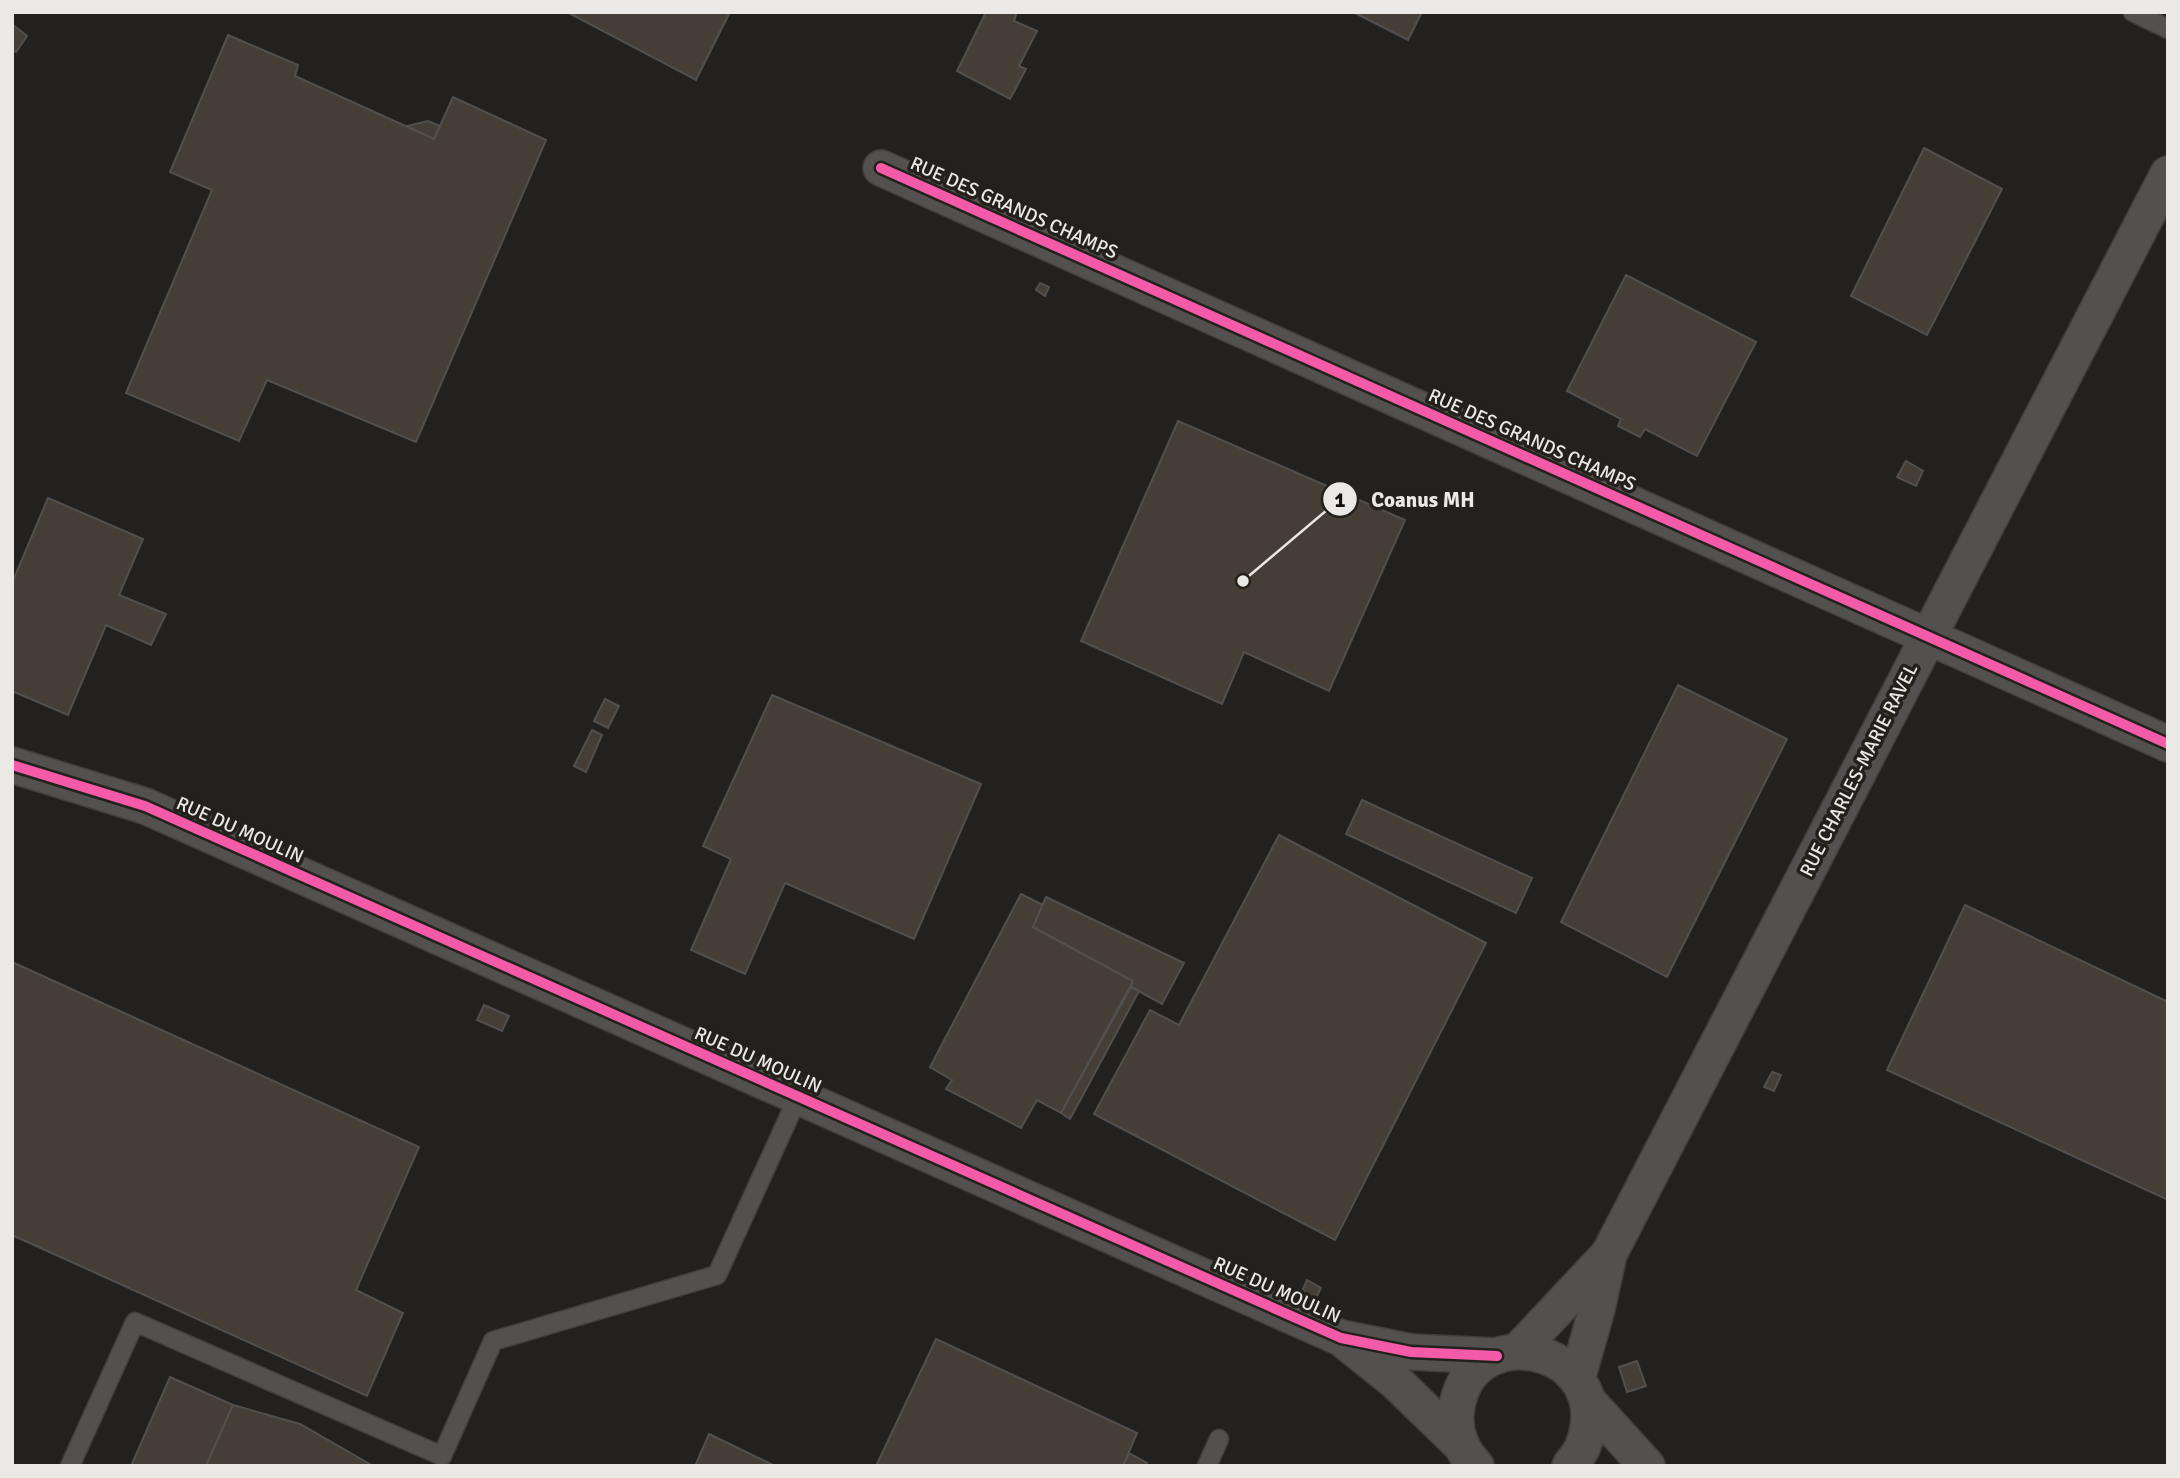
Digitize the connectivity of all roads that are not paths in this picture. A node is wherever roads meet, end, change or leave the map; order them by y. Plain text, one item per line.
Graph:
1 (2133, 12) edge
2 (2168, 29) edge
3 (881, 168) dead end
4 (2168, 174) edge
5 (1929, 636) junction
6 (2168, 744) edge
7 (12, 765) edge
8 (798, 1097) junction
9 (1609, 1254) junction
10 (1341, 1338) junction
11 (1507, 1353) junction
12 (1582, 1389) junction
13 (1219, 1439) dead end
14 (1469, 1459) edge
15 (70, 1466) edge
16 (1207, 1466) edge
17 (1570, 1466) edge
18 (1647, 1466) edge

1 - 2 lane
3 - 5 street, RUE DES GRANDS CHAMPS
4 - 5 street, RUE CHARLES-MARIE RAVEL
5 - 6 street, RUE DES GRANDS CHAMPS
5 - 9 street, RUE CHARLES-MARIE RAVEL
7 - 8 street, RUE DU MOULIN
8 - 10 street, RUE DU MOULIN
8 - 15 lane
9 - 11 street, RUE CHARLES-MARIE RAVEL
9 - 12 street, RUE CHARLES-MARIE RAVEL
10 - 11 street, RUE DU MOULIN
10 - 14 street, RUE DU MOULIN
11 - 12 street, RUE DU MOULIN
11 - 14 street, RUE CHARLES-MARIE RAVEL
12 - 17 street, RUE CHARLES-MARIE RAVEL
12 - 18 street
13 - 16 lane

